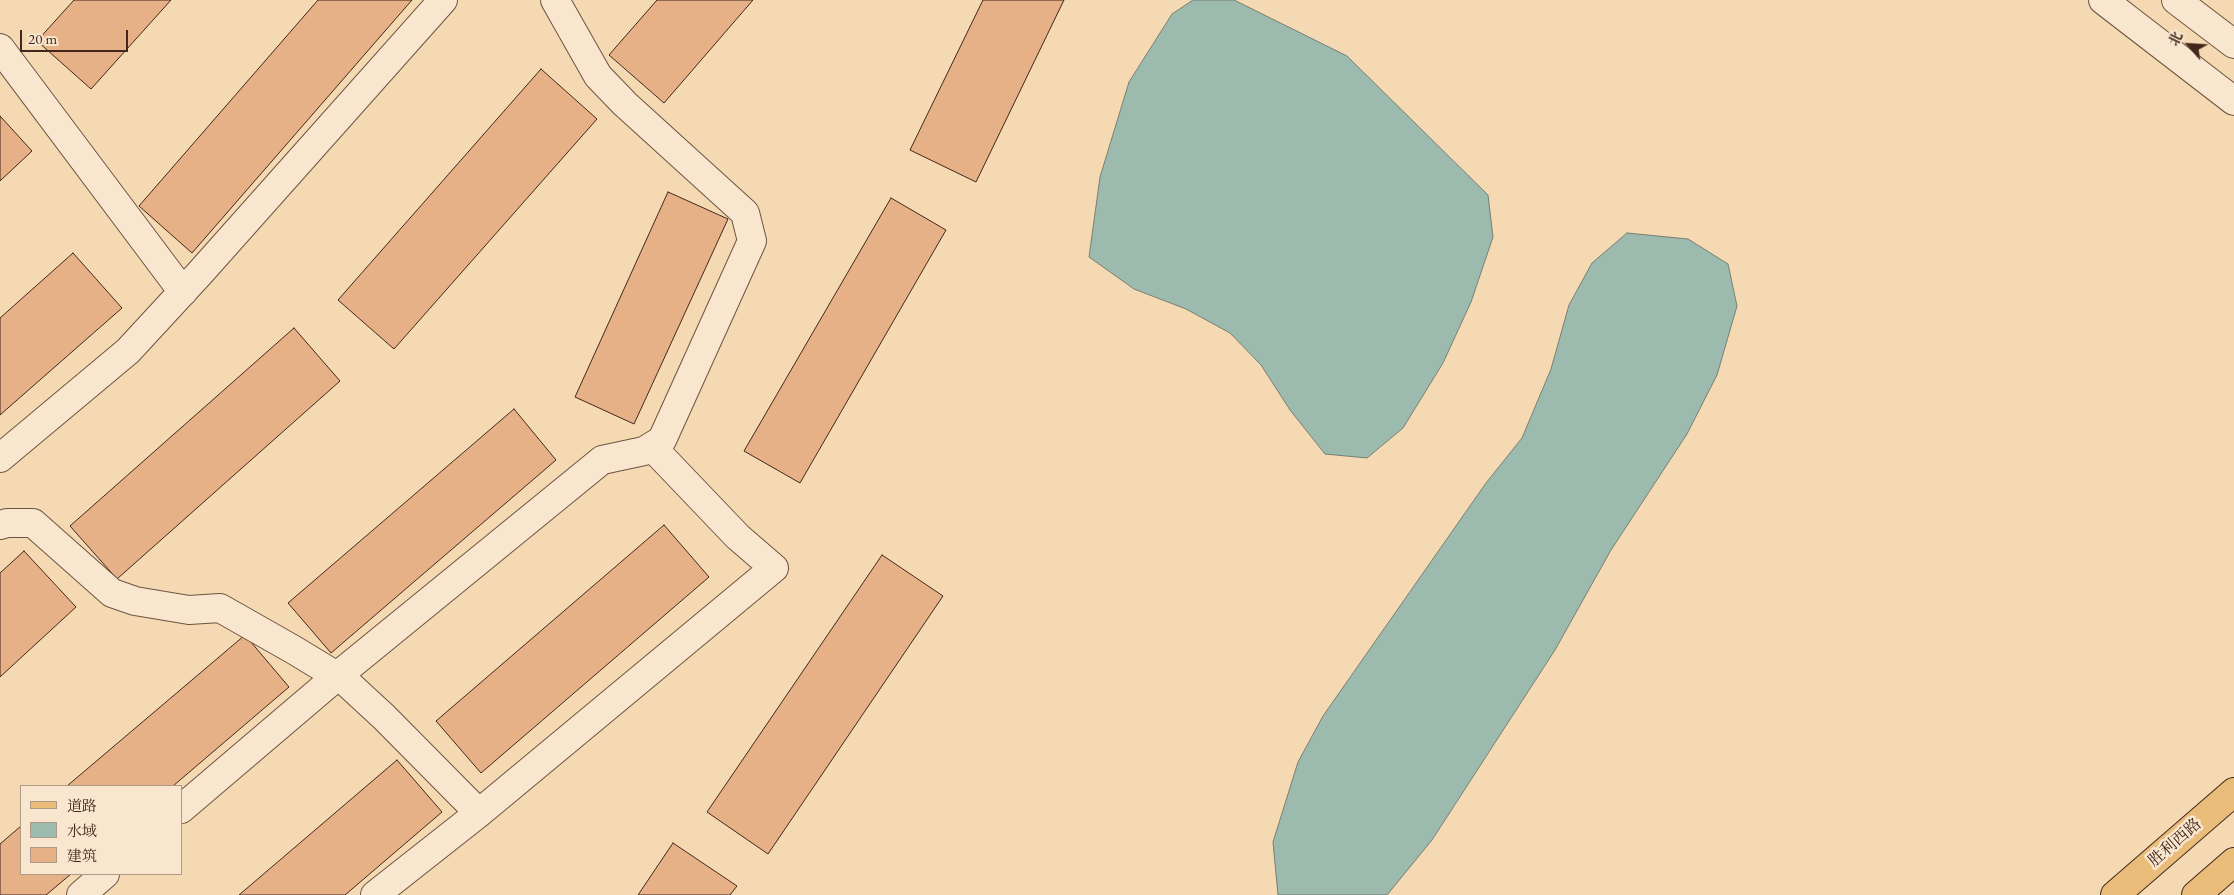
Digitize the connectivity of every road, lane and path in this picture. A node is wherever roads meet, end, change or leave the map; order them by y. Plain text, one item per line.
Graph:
1 (443, 0) edge
2 (555, 0) edge
3 (2103, 0) edge
4 (2176, 0) edge
5 (2234, 44) edge
6 (0, 48) edge
7 (2234, 101) edge
8 (183, 292) junction
9 (652, 446) junction
10 (0, 458) edge
11 (0, 525) edge
12 (336, 676) junction
13 (2234, 792) edge
14 (182, 808) edge
15 (478, 813) junction
16 (2234, 862) edge
17 (105, 875) edge
18 (81, 895) edge
19 (376, 895) edge
20 (2115, 895) edge
21 (2196, 895) edge

1 - 8 street
2 - 9 street
3 - 7 street
4 - 5 street
6 - 8 street
8 - 10 street
9 - 12 street
9 - 15 street
11 - 12 street
12 - 14 street
12 - 15 street
13 - 20 main road, 胜利西路
15 - 19 street
16 - 21 main road
17 - 18 street

